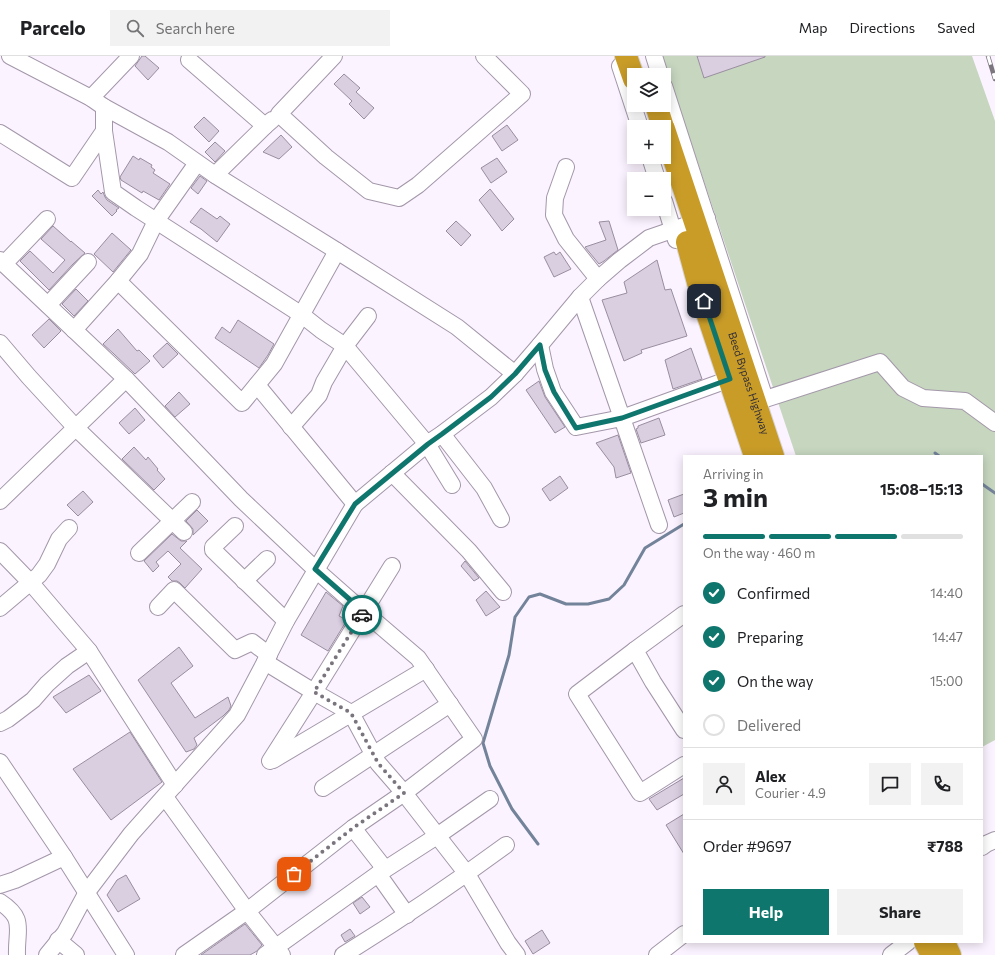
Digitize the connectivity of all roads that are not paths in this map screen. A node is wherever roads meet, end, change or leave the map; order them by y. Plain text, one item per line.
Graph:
1 (10, 56) edge
2 (131, 56) edge
3 (334, 56) edge
4 (484, 56) edge
5 (616, 56) edge
6 (626, 56) edge
7 (640, 56) edge
8 (654, 56) edge
9 (189, 60) dead end
10 (630, 68) edge
11 (644, 68) edge
12 (658, 68) edge
13 (98, 102) junction
14 (669, 112) edge
15 (279, 114) junction
16 (638, 120) edge
17 (264, 126) junction
18 (104, 131) junction
19 (0, 133) edge
20 (671, 155) edge
21 (197, 163) junction
22 (663, 164) edge
23 (566, 167) dead end
24 (216, 175) junction
25 (671, 207) edge
26 (47, 219) dead end
27 (156, 221) junction
28 (689, 224) junction
29 (337, 251) junction
30 (2, 262) edge
31 (88, 262) dead end
32 (598, 279) junction
33 (118, 281) junction
34 (580, 297) junction
35 (48, 305) junction
36 (302, 314) junction
37 (368, 316) dead end
38 (74, 330) junction
39 (0, 343) edge
40 (540, 345) junction
41 (345, 346) junction
42 (515, 374) junction
43 (126, 379) junction
44 (726, 381) junction
45 (257, 385) junction
46 (760, 401) junction
47 (622, 418) junction
48 (995, 423) edge
49 (291, 427) junction
50 (76, 428) junction
51 (442, 434) junction
52 (428, 444) junction
53 (773, 454) edge
54 (747, 455) edge
55 (392, 473) junction
56 (452, 485) dead end
57 (0, 501) edge
58 (192, 502) dead end
59 (355, 504) junction
60 (501, 519) dead end
61 (173, 520) junction
62 (659, 525) dead end
63 (235, 526) dead end
64 (69, 528) dead end
65 (184, 532) dead end
66 (0, 551) edge
67 (139, 553) dead end
68 (267, 559) dead end
69 (392, 566) dead end
70 (315, 569) junction
71 (244, 581) junction
72 (31, 583) junction
73 (503, 592) dead end
74 (158, 607) dead end
75 (0, 608) edge
76 (364, 612) junction
77 (683, 615) edge
78 (286, 621) junction
79 (635, 650) junction
80 (89, 651) junction
81 (267, 658) junction
82 (426, 669) junction
83 (314, 692) junction
84 (450, 704) junction
85 (351, 713) junction
86 (0, 723) edge
87 (683, 728) edge
88 (374, 754) junction
89 (0, 762) edge
90 (683, 766) edge
91 (175, 785) junction
92 (323, 788) dead end
93 (404, 793) junction
94 (165, 797) junction
95 (490, 800) dead end
96 (353, 828) junction
97 (437, 836) junction
98 (995, 840) edge
99 (506, 844) dead end
100 (983, 846) edge
101 (64, 857) junction
102 (381, 872) junction
103 (467, 874) junction
104 (0, 885) edge
105 (87, 892) junction
106 (0, 902) edge
107 (247, 911) junction
108 (407, 915) junction
109 (683, 935) edge
110 (58, 940) junction
111 (907, 943) edge
112 (915, 943) edge
113 (926, 943) edge
114 (944, 943) edge
115 (956, 943) edge
116 (274, 953) edge
117 (17, 955) edge
118 (47, 955) edge
119 (76, 955) edge
120 (126, 955) edge
121 (184, 955) edge
122 (343, 955) edge
123 (517, 955) edge
124 (658, 955) edge
125 (891, 955) edge
126 (921, 955) edge
127 (932, 955) edge
128 (950, 955) edge
129 (961, 955) edge

1 - 13 street
2 - 13 street
3 - 15 street
4 - 15 street
5 - 16 street
6 - 10 highway
7 - 11 highway
8 - 12 street
9 - 17 street
13 - 18 street
13 - 21 street
14 - 28 street
15 - 17 street
17 - 24 street
18 - 19 street
18 - 27 street
20 - 28 highway, Beed Bypass Highway
21 - 24 street
21 - 27 street
22 - 28 highway, Beed Bypass Highway
23 - 32 street
24 - 29 street
25 - 28 street
26 - 30 street
27 - 33 street
27 - 36 street
28 - 32 street
28 - 44 highway, Beed Bypass Highway
28 - 46 highway, Beed Bypass Highway
29 - 36 street
29 - 42 street
30 - 35 street
31 - 35 street
32 - 34 street
33 - 38 street
33 - 45 street
34 - 40 street
34 - 47 street
35 - 38 street
36 - 41 street
36 - 45 street
37 - 41 street
38 - 43 street
39 - 50 street
40 - 42 street
40 - 47 street
41 - 49 street
41 - 52 street
42 - 51 street
43 - 50 street
43 - 70 street
44 - 47 street
44 - 53 highway, Beed Bypass Highway
44 - 54 street
45 - 49 street
46 - 48 street
46 - 53 highway, Beed Bypass Highway
47 - 62 street
49 - 59 street
50 - 57 street
50 - 61 street
51 - 52 street
51 - 60 street
52 - 55 street
52 - 56 street
55 - 59 street
55 - 73 street
58 - 61 street
59 - 70 street
61 - 65 street
61 - 67 street
63 - 71 street
64 - 72 street
66 - 72 street
68 - 71 street
69 - 76 street
70 - 76 street
70 - 78 street
71 - 78 street
72 - 75 street
72 - 80 street
74 - 81 street
76 - 82 street
76 - 83 street
77 - 79 street
78 - 81 street
79 - 87 street
79 - 90 street
80 - 86 street
80 - 91 street
81 - 83 street
81 - 91 street
82 - 84 street
82 - 85 street
83 - 85 street
83 - 85 street
84 - 88 street
84 - 93 street
85 - 88 street
88 - 92 street
88 - 93 street
89 - 101 street
91 - 94 street
93 - 96 street
93 - 97 street
94 - 105 street
94 - 107 street
95 - 97 street
96 - 102 street
96 - 107 street
97 - 102 street
97 - 103 street
98 - 100 street
99 - 103 street
101 - 104 street
101 - 105 street
102 - 108 street
102 - 116 street
103 - 108 street
103 - 123 street
105 - 110 street
105 - 120 street
106 - 117 street
107 - 116 street
107 - 121 street
108 - 122 street
109 - 124 street
110 - 118 street
110 - 119 street
111 - 125 street
112 - 126 street
113 - 127 highway
114 - 128 highway
115 - 129 street

